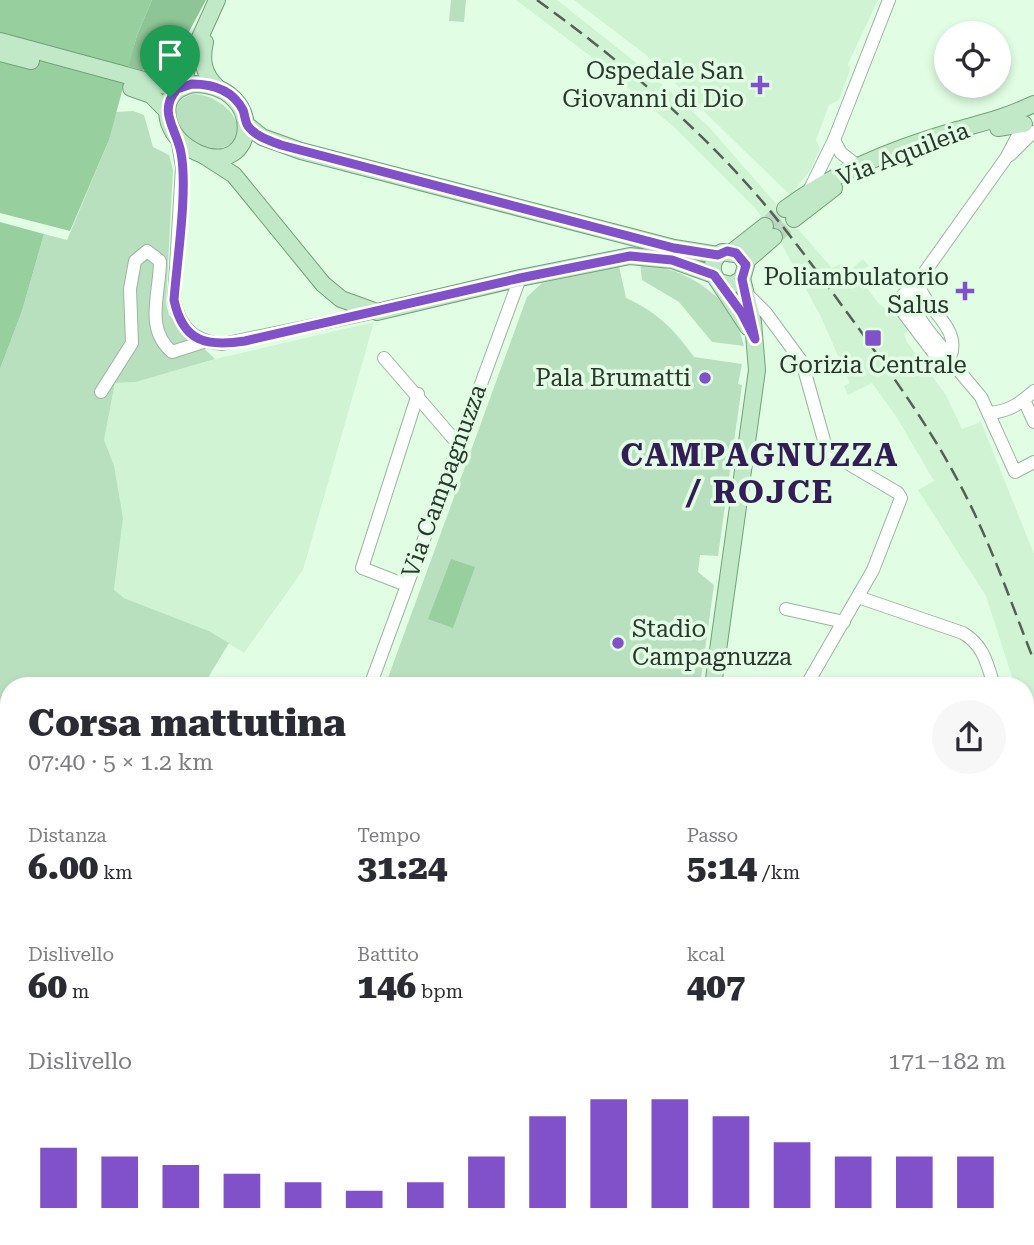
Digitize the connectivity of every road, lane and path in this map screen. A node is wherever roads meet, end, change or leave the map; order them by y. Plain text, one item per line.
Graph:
1 (217, 0) edge
2 (890, 0) edge
3 (208, 25) junction
4 (0, 41) edge
5 (0, 52) edge
6 (188, 64) junction
7 (145, 86) junction
8 (217, 87) junction
9 (180, 88) junction
10 (167, 111) junction
11 (1030, 120) edge
12 (247, 125) junction
13 (987, 129) junction
14 (177, 138) junction
15 (834, 140) junction
16 (1013, 143) junction
17 (203, 155) junction
18 (1006, 158) junction
19 (859, 167) junction
20 (808, 191) junction
21 (769, 231) tunnel mouth
22 (732, 256) junction
23 (520, 278) junction
24 (717, 279) junction
25 (744, 286) junction
26 (377, 312) junction
27 (755, 339) junction
28 (203, 342) junction
29 (384, 358) dead end
30 (1034, 391) edge
31 (101, 392) dead end
32 (418, 394) junction
33 (1024, 400) junction
34 (990, 413) junction
35 (1034, 422) edge
36 (458, 444) junction
37 (1034, 462) edge
38 (405, 585) junction
39 (858, 597) junction
40 (786, 609) dead end
41 (843, 624) junction
42 (373, 677) edge
43 (714, 677) edge
44 (811, 677) edge
45 (991, 677) edge

1 - 3 main road
2 - 15 street
3 - 6 main road
3 - 8 main road
4 - 7 main road
5 - 7 main road
6 - 7 main road
6 - 9 main road
7 - 9 main road
7 - 10 main road
8 - 9 main road
8 - 12 main road
9 - 10 main road
10 - 14 main road
11 - 13 main road, Via Aquileia
11 - 16 street
11 - 18 street
11 - 19 main road, Via Aquileia
12 - 17 main road
12 - 22 main road
13 - 16 street
13 - 20 main road, Via Aquileia
14 - 17 main road
14 - 28 street
15 - 19 street
15 - 20 street
16 - 18 street
17 - 26 main road
18 - 34 street
19 - 20 main road, Via Aquileia
21 - 22 main road
22 - 24 main road
22 - 25 main road
23 - 24 main road
23 - 26 main road
23 - 36 street, Via Campagnuzza
24 - 25 main road
24 - 27 main road
25 - 27 main road
25 - 39 street
26 - 28 street
27 - 43 main road
28 - 31 street
29 - 32 street
30 - 33 street
32 - 36 street
32 - 38 street
33 - 34 street
33 - 35 street
34 - 37 street
36 - 38 street, Via Campagnuzza
38 - 42 street, Via Campagnuzza
39 - 41 street
39 - 45 street
40 - 41 street
41 - 44 street

